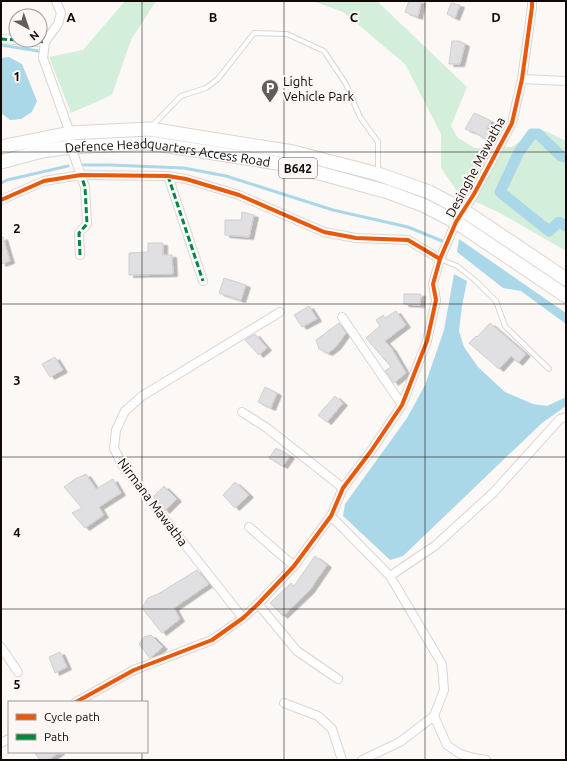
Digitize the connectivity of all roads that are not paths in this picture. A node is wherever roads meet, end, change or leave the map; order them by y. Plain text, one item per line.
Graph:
1 (56, 1) edge
2 (532, 1) edge
3 (48, 38) edge
4 (45, 48) edge
5 (522, 80) junction
6 (566, 81) edge
7 (149, 129) junction
8 (70, 133) junction
9 (1, 147) edge
10 (71, 147) junction
11 (1, 162) edge
12 (378, 174) junction
13 (81, 175) junction
14 (168, 176) junction
15 (1, 200) edge
16 (463, 210) junction
17 (456, 222) junction
18 (80, 255) dead end
19 (440, 259) junction
20 (566, 279) edge
21 (202, 281) dead end
22 (566, 296) edge
23 (280, 312) dead end
24 (342, 317) dead end
25 (549, 369) dead end
26 (402, 405) junction
27 (242, 412) dead end
28 (566, 417) edge
29 (343, 488) junction
30 (331, 516) junction
31 (250, 527) dead end
32 (294, 566) junction
33 (390, 576) junction
34 (258, 604) junction
35 (243, 618) junction
36 (1, 647) edge
37 (18, 672) dead end
38 (338, 679) dead end
39 (78, 701) edge
40 (284, 703) dead end
41 (434, 716) junction
42 (342, 760) edge
43 (362, 760) edge
44 (486, 760) edge

1 - 3 street
2 - 5 street, Desinghe Mawatha
4 - 8 street
5 - 6 street
5 - 16 street, Desinghe Mawatha
7 - 8 main road, Defence Headquarters Access Road / B642
7 - 12 main road, Defence Headquarters Access Road / B642
7 - 12 lane
8 - 9 main road, Defence Headquarters Access Road / B642
8 - 10 street
10 - 11 main road, Defence Headquarters Access Road / B642
10 - 13 street
10 - 17 main road, Defence Headquarters Access Road / B642
12 - 16 main road, Defence Headquarters Access Road / B642
13 - 14 street
13 - 15 street
13 - 18 street
14 - 19 street
14 - 21 street
16 - 17 street, Desinghe Mawatha
16 - 20 main road, Defence Headquarters Access Road / B642
17 - 19 street, Desinghe Mawatha
17 - 22 main road, Defence Headquarters Access Road / B642
19 - 25 lane
19 - 26 street, Desinghe Mawatha
23 - 35 street, Nirmana Mawatha
24 - 26 street
26 - 29 street, Desinghe Mawatha
27 - 29 street
28 - 33 street
29 - 30 street, Desinghe Mawatha
30 - 32 street, Desinghe Mawatha
30 - 33 street
31 - 32 street
32 - 34 street, Desinghe Mawatha
33 - 41 street
34 - 35 street, Desinghe Mawatha
34 - 38 street
35 - 39 street, Desinghe Mawatha
36 - 37 street
40 - 42 street
41 - 43 street
41 - 44 street

